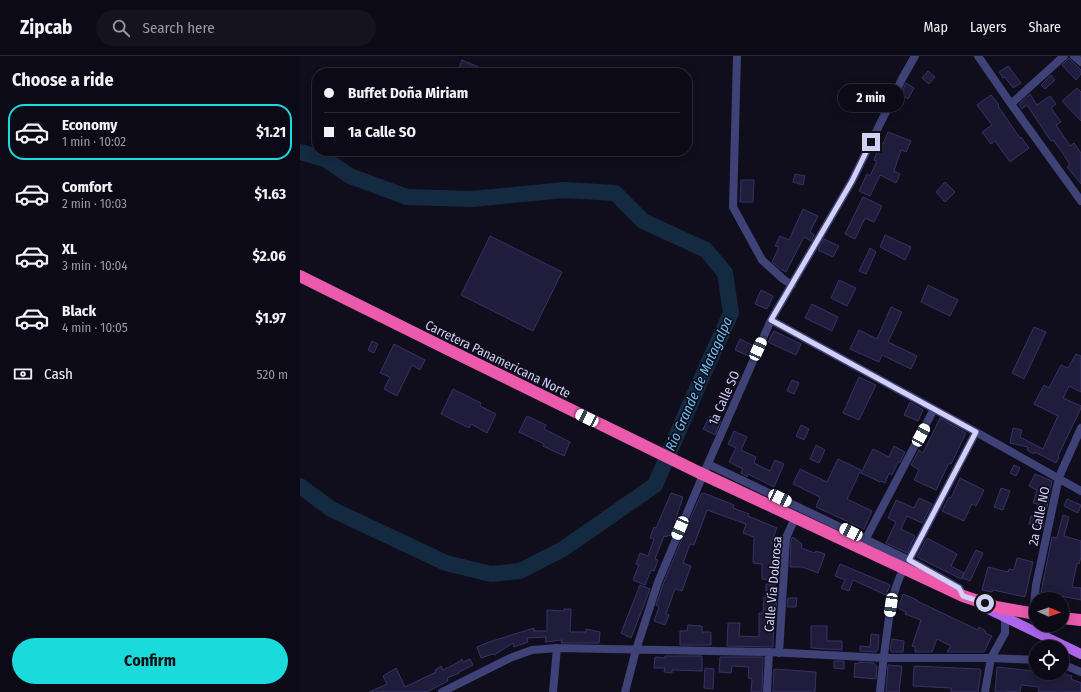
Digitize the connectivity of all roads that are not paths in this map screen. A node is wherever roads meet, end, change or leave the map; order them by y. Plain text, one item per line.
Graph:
1 (737, 56) edge
2 (915, 56) edge
3 (978, 56) edge
4 (1064, 56) edge
5 (1074, 56) edge
6 (1081, 62) edge
7 (1011, 104) junction
8 (1081, 201) edge
9 (300, 276) edge
10 (792, 285) junction
11 (771, 320) junction
12 (934, 409) junction
13 (1081, 428) edge
14 (976, 432) junction
15 (702, 470) junction
16 (1059, 477) junction
17 (1081, 491) edge
18 (795, 518) junction
19 (863, 544) junction
20 (906, 564) junction
21 (1036, 592) edge
22 (963, 596) junction
23 (1029, 613) edge
24 (1005, 618) junction
25 (1069, 619) edge
26 (1081, 620) edge
27 (557, 648) junction
28 (636, 650) junction
29 (769, 652) junction
30 (779, 653) junction
31 (1081, 654) edge
32 (884, 658) junction
33 (991, 658) junction
34 (1029, 660) edge
35 (1069, 667) edge
36 (1081, 672) edge
37 (442, 692) edge
38 (553, 692) edge
39 (625, 692) edge
40 (767, 692) edge
41 (880, 692) edge
42 (985, 692) edge

1 - 10 street
2 - 10 street, 1a Calle SO
3 - 7 street
4 - 7 street
5 - 6 street
7 - 8 street
9 - 15 highway, Carretera Panamericana Norte
10 - 11 street, 1a Calle SO
11 - 12 street
11 - 15 street, 1a Calle SO
12 - 14 street
12 - 19 street
13 - 16 street, 2a Calle NO
14 - 16 street
14 - 20 street
15 - 18 highway, Carretera Panamericana Norte
15 - 19 street
15 - 28 street, 1a Calle SO
16 - 17 street
16 - 21 street, 2a Calle NO
18 - 19 highway, Carretera Panamericana Norte
18 - 30 street, Calle Vía Dolorosa
19 - 20 highway, Carretera Panamericana Norte
20 - 22 highway, Carretera Panamericana Norte
20 - 32 street
22 - 23 highway, Carretera Panamericana Norte
22 - 24 main road
24 - 31 main road
24 - 33 street
25 - 26 highway
27 - 28 street
27 - 37 street
27 - 38 street
28 - 29 street
28 - 39 street
29 - 30 street
29 - 40 street
30 - 32 street
32 - 33 street
32 - 41 street
33 - 34 street
33 - 42 street
35 - 36 street

